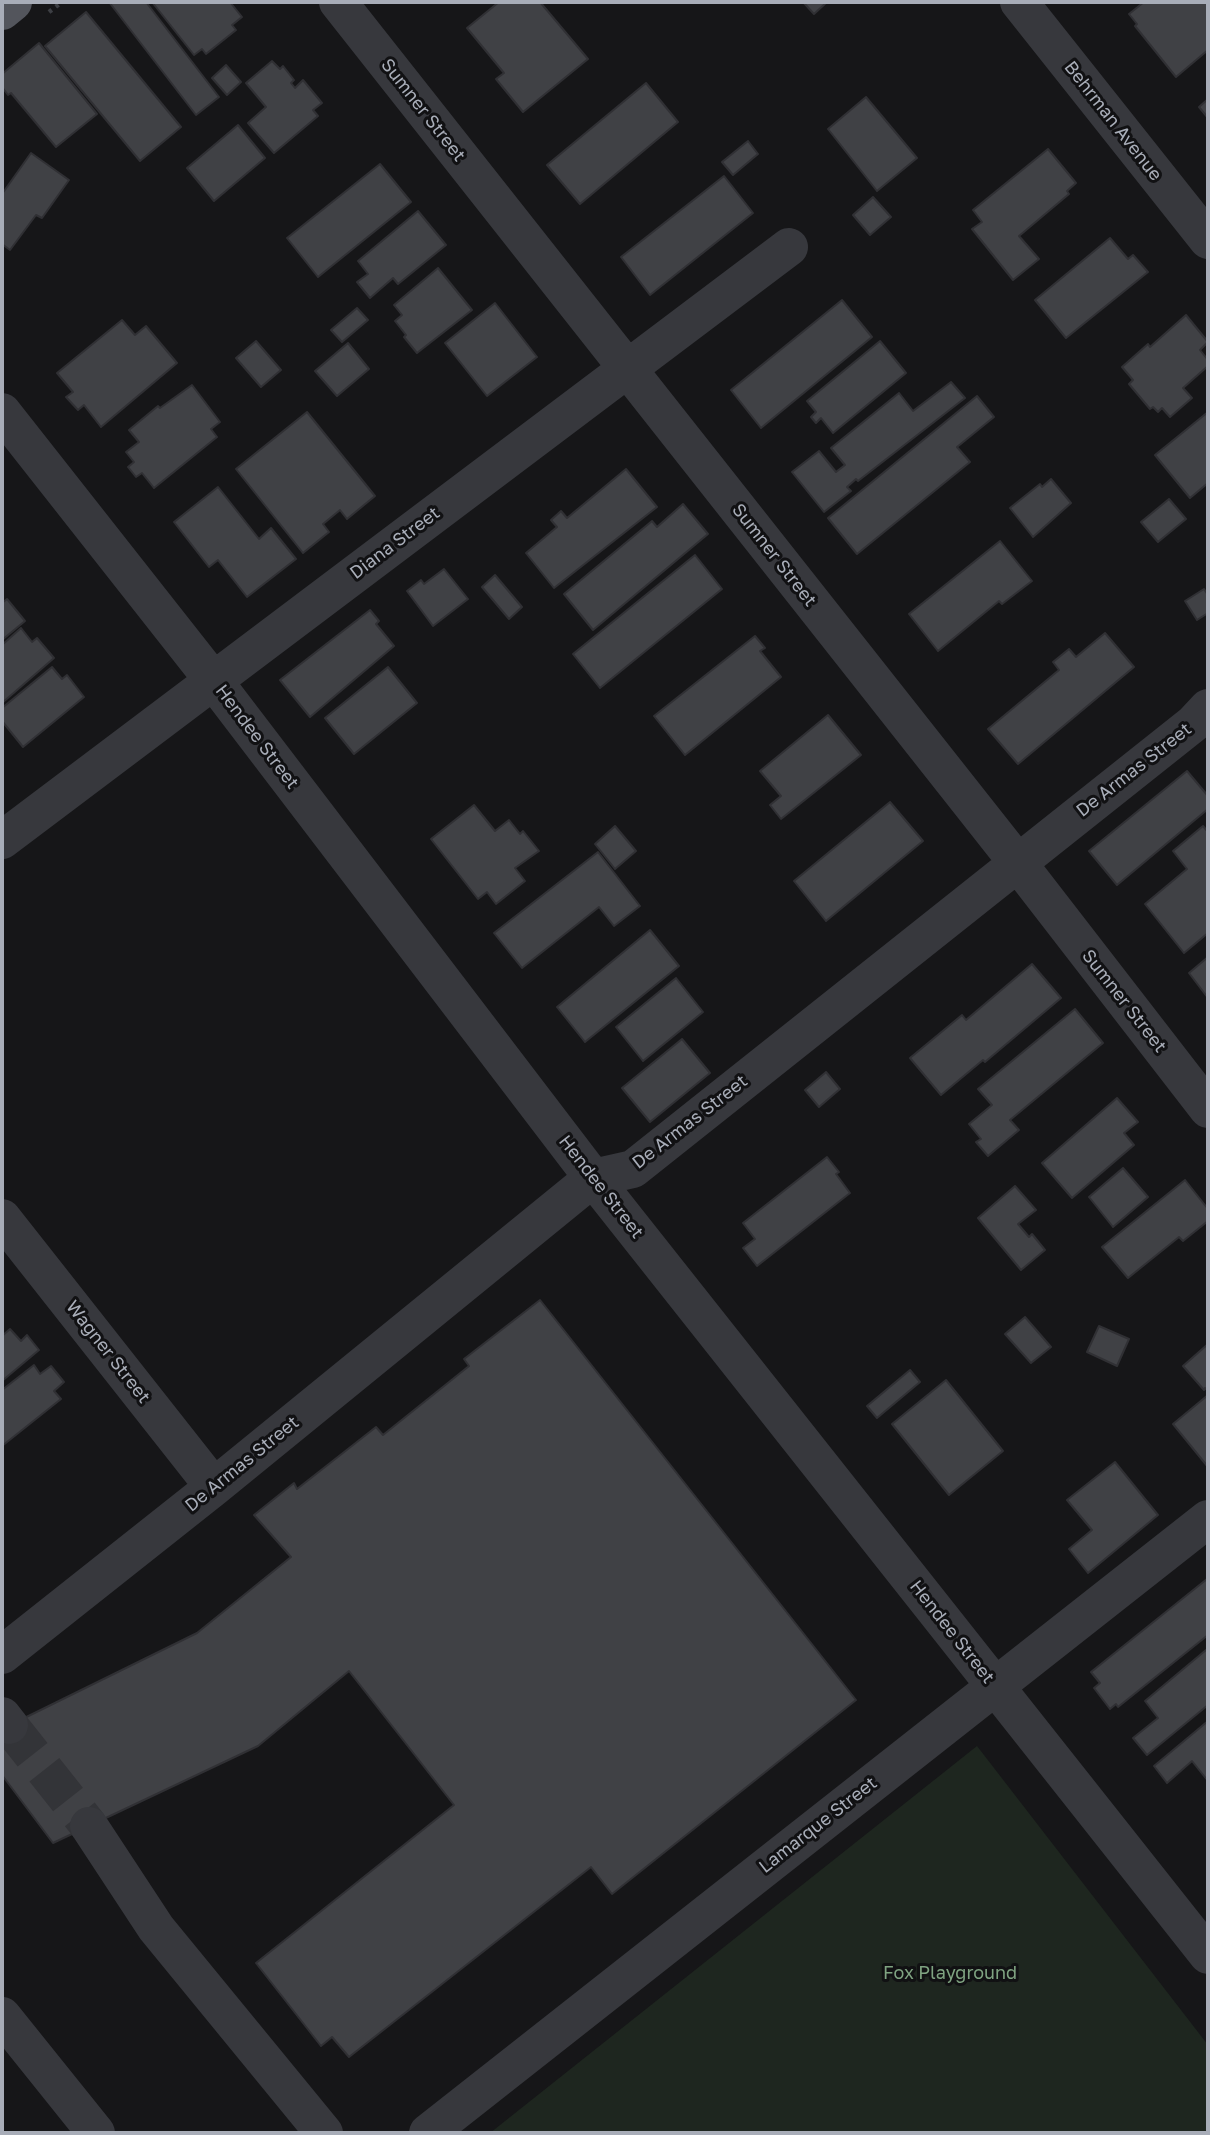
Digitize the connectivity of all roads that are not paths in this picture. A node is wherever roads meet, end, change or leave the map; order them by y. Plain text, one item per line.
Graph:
1 (13, 2) edge
2 (338, 2) edge
3 (1022, 3) edge
4 (2, 11) edge
5 (1208, 240) edge
6 (789, 247) dead end
7 (627, 369) junction
8 (2, 412) edge
9 (213, 680) junction
10 (1208, 708) edge
11 (2, 840) edge
12 (1017, 862) junction
13 (1208, 1109) edge
14 (593, 1178) junction
15 (2, 1218) edge
16 (214, 1487) junction
17 (1208, 1519) edge
18 (2, 1655) edge
19 (994, 1686) junction
20 (89, 1826) tunnel mouth
21 (1208, 1955) edge
22 (2, 2016) edge
23 (96, 2133) edge
24 (324, 2133) edge
25 (428, 2133) edge

1 - 4 main road
2 - 7 street, Sumner Street
3 - 5 street, Behrman Avenue
6 - 7 street, Diana Street
7 - 9 street, Diana Street
7 - 12 street, Sumner Street
8 - 9 street, Hendee Street
9 - 11 street, Diana Street
9 - 14 street, Hendee Street
10 - 12 street, De Armas Street
12 - 13 street, Sumner Street
12 - 14 street, De Armas Street
14 - 16 street, De Armas Street
14 - 19 street, Hendee Street
15 - 16 street, Wagner Street
16 - 18 street, De Armas Street
17 - 19 street, Lamarque Street
19 - 21 street, Hendee Street
19 - 25 street, Lamarque Street
20 - 24 street
22 - 23 street

